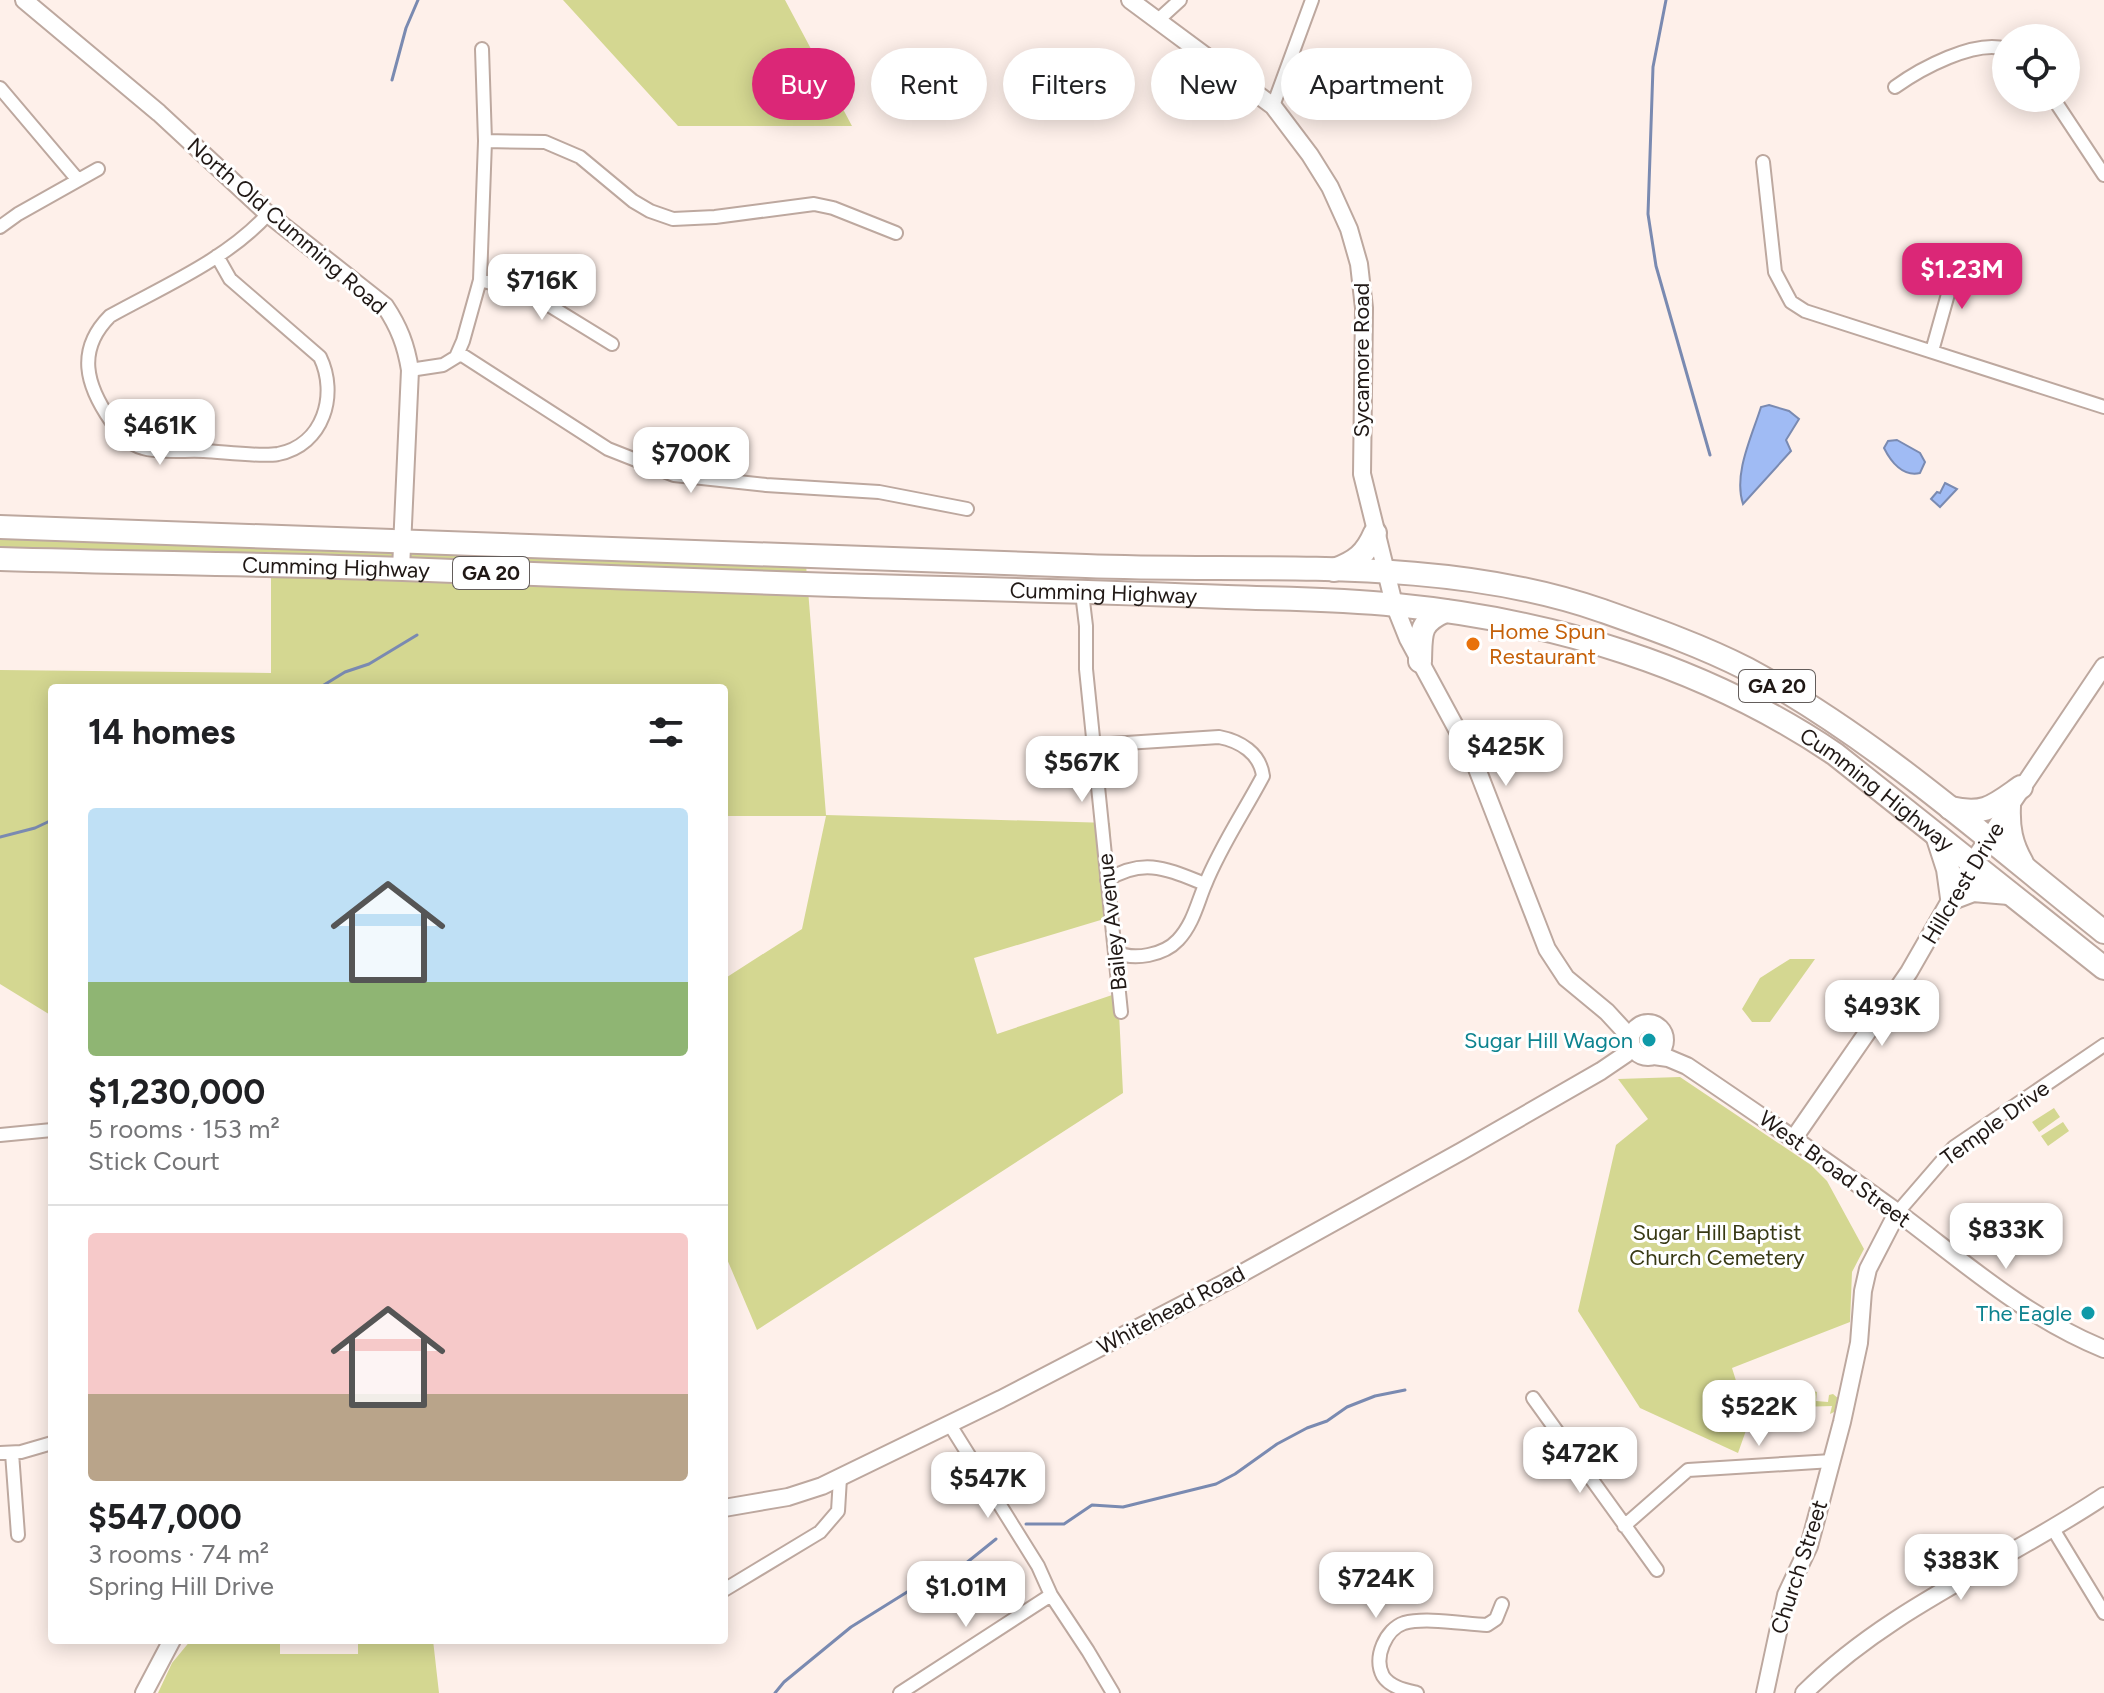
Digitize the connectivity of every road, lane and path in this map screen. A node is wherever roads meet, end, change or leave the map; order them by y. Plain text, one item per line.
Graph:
1 (24, 0) edge
2 (1130, 0) edge
3 (1180, 0) edge
4 (1312, 0) edge
5 (1157, 21) junction
6 (1992, 46) edge
7 (482, 49) dead end
8 (1895, 87) dead end
9 (0, 88) edge
10 (1273, 106) junction
11 (2062, 112) edge
12 (485, 141) junction
13 (1763, 162) dead end
14 (98, 169) dead end
15 (2104, 175) edge
16 (78, 180) junction
17 (268, 214) junction
18 (0, 227) edge
19 (896, 233) dead end
20 (217, 256) junction
21 (1957, 262) dead end
22 (480, 280) junction
23 (612, 344) dead end
24 (1932, 351) junction
25 (459, 353) junction
26 (410, 370) junction
27 (2104, 407) edge
28 (967, 509) dead end
29 (0, 527) edge
30 (1375, 533) junction
31 (402, 541) junction
32 (0, 559) edge
33 (401, 569) junction
34 (1332, 571) junction
35 (1387, 572) junction
36 (1082, 593) junction
37 (1394, 604) junction
38 (1445, 611) junction
39 (1420, 661) junction
40 (2104, 666) edge
41 (1095, 745) junction
42 (2015, 796) junction
43 (1949, 808) junction
44 (1937, 837) junction
45 (1988, 840) junction
46 (1971, 864) junction
47 (2027, 871) junction
48 (1107, 880) junction
49 (1205, 884) junction
50 (2009, 893) junction
51 (1952, 898) junction
52 (2104, 932) edge
53 (1116, 952) junction
54 (2104, 968) edge
55 (1121, 1012) dead end
56 (1607, 1012) junction
57 (1644, 1023) junction
58 (1666, 1038) junction
59 (2104, 1045) edge
60 (1640, 1048) junction
61 (1687, 1066) junction
62 (48, 1130) edge
63 (0, 1135) edge
64 (1794, 1138) junction
65 (1897, 1213) junction
66 (2104, 1349) edge
67 (1533, 1398) dead end
68 (950, 1425) junction
69 (48, 1444) edge
70 (6, 1453) edge
71 (1832, 1461) junction
72 (840, 1478) junction
73 (2104, 1496) edge
74 (728, 1507) edge
75 (1624, 1526) junction
76 (2053, 1529) junction
77 (18, 1535) dead end
78 (1657, 1570) dead end
79 (728, 1588) edge
80 (1052, 1597) junction
81 (1502, 1604) dead end
82 (2104, 1613) edge
83 (170, 1644) edge
84 (144, 1693) edge
85 (900, 1693) edge
86 (1113, 1693) edge
87 (1417, 1693) edge
88 (1765, 1693) edge
89 (1804, 1693) edge

1 - 17 street, North Old Cumming Road
2 - 5 street, Sycamore Road
3 - 5 street
4 - 10 street
5 - 10 street, Sycamore Road
6 - 8 street
7 - 12 street
9 - 16 street
10 - 30 street, Sycamore Road
11 - 15 street
12 - 19 street
12 - 22 street
13 - 24 street
14 - 16 street
16 - 18 street
17 - 20 street
17 - 26 street, North Old Cumming Road
20 - 20 street
21 - 24 street
22 - 23 street
22 - 25 street
24 - 27 street
25 - 26 street
25 - 28 street
26 - 31 street, North Old Cumming Road
29 - 31 highway, Cumming Highway / GA 20
30 - 34 highway
30 - 35 street, Sycamore Road
31 - 33 street, North Old Cumming Road
31 - 34 highway, Cumming Highway / GA 20
32 - 33 highway, Cumming Highway / GA 20
33 - 36 highway, Cumming Highway / GA 20
34 - 35 highway, Cumming Highway / GA 20
35 - 37 street
35 - 43 highway, Cumming Highway / GA 20
36 - 37 highway, Cumming Highway / GA 20
36 - 41 street, Bailey Avenue
37 - 38 highway, Cumming Highway / GA 20
37 - 39 street
38 - 39 highway
38 - 44 highway, Cumming Highway / GA 20
39 - 56 street
40 - 42 street, Hillcrest Drive
41 - 48 street, Bailey Avenue
41 - 49 street
42 - 43 highway
42 - 45 street, Hillcrest Drive
42 - 47 highway
43 - 45 highway, Cumming Highway / GA 20
44 - 46 highway, Cumming Highway / GA 20
44 - 51 highway
45 - 46 street, Hillcrest Drive
45 - 47 highway, Cumming Highway / GA 20
46 - 50 highway, Cumming Highway / GA 20
46 - 51 street, Hillcrest Drive
47 - 52 highway, Cumming Highway / GA 20
48 - 49 street
48 - 53 street, Bailey Avenue
49 - 53 street
50 - 51 highway
50 - 54 highway, Cumming Highway / GA 20
51 - 64 street, Hillcrest Drive
53 - 55 street, Bailey Avenue
56 - 57 street
56 - 60 street
57 - 58 street
57 - 60 street
58 - 60 street
58 - 61 street, West Broad Street
59 - 65 street, Temple Drive
60 - 61 street, West Broad Street
60 - 68 street, Whitehead Road
61 - 64 street, West Broad Street
62 - 63 street
64 - 65 street, West Broad Street
65 - 66 street, West Broad Street
65 - 71 street, Church Street
67 - 75 street
68 - 72 street, Whitehead Road
68 - 80 street
69 - 70 street
70 - 77 street
71 - 75 street
71 - 88 street, Church Street
72 - 74 street, Whitehead Road
72 - 79 street
73 - 76 street
75 - 78 street
76 - 82 street
76 - 89 street
80 - 85 street
80 - 86 street
81 - 87 street
83 - 84 street

